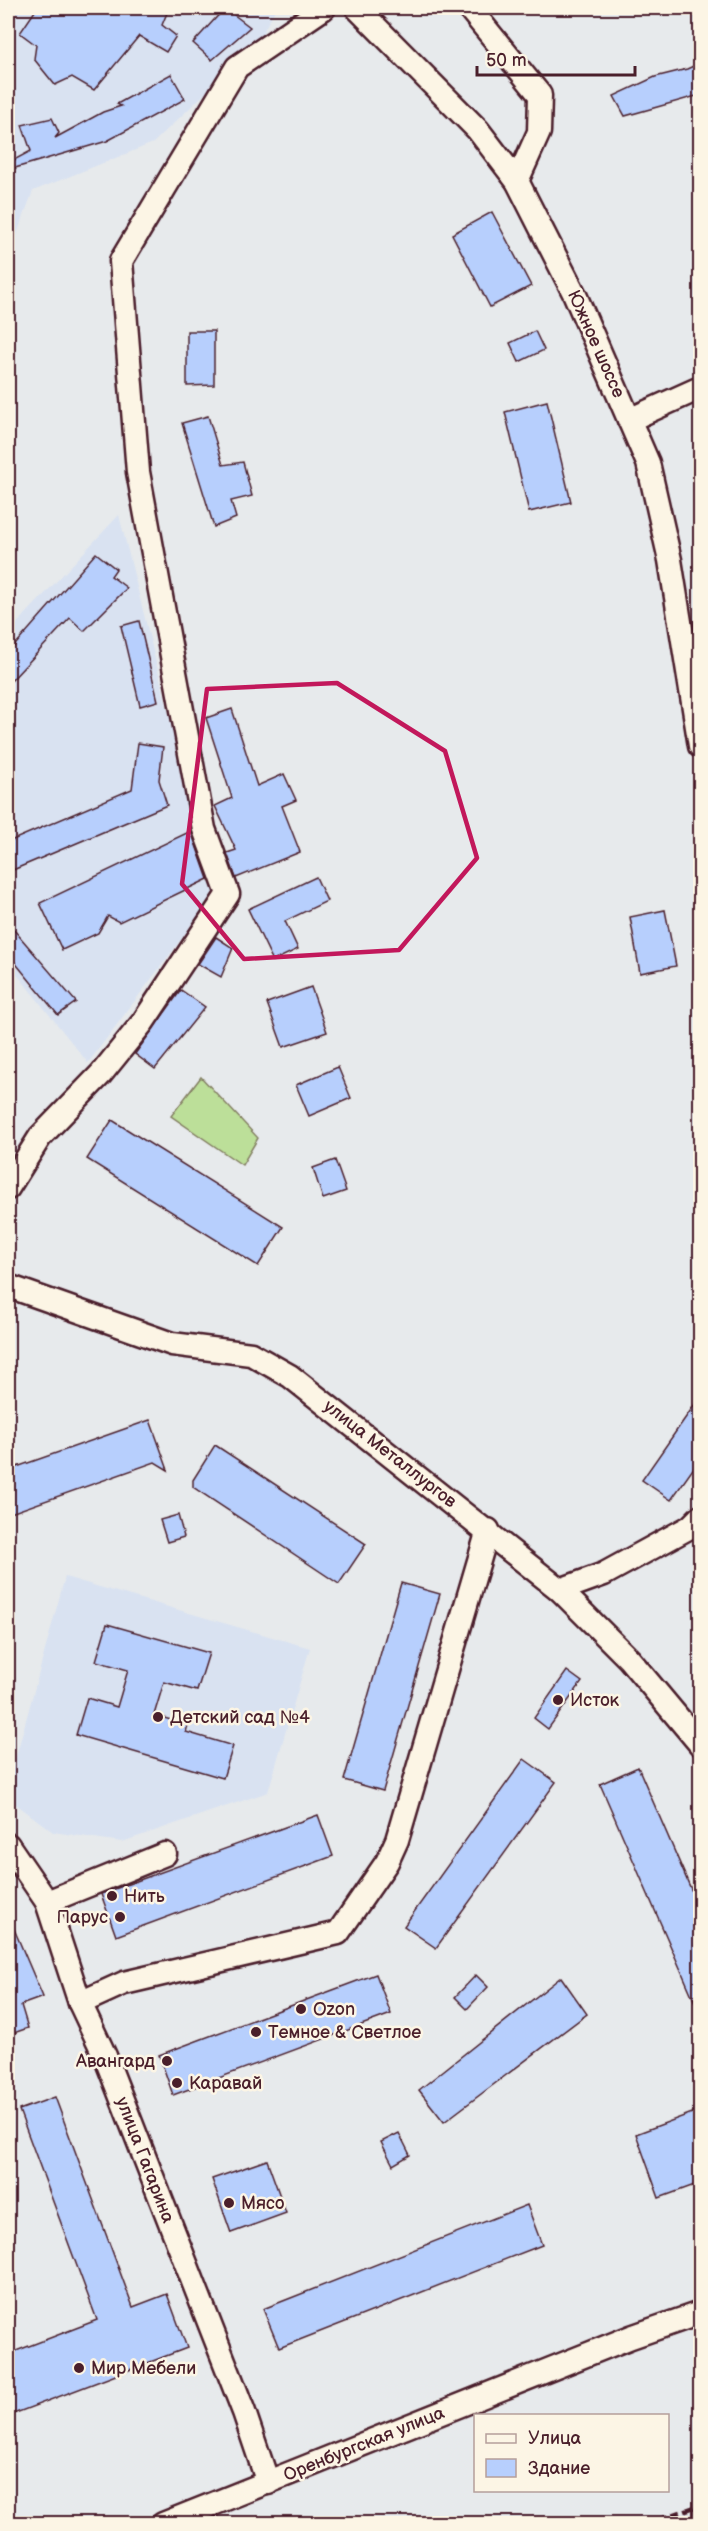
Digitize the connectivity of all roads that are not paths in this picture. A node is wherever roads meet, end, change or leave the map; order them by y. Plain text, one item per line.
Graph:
1 (324, 8) edge
2 (357, 8) edge
3 (477, 11) edge
4 (517, 181) junction
5 (700, 388) edge
6 (629, 420) junction
7 (700, 746) edge
8 (8, 1188) edge
9 (8, 1286) edge
10 (700, 1517) edge
11 (488, 1530) junction
12 (560, 1590) junction
13 (700, 1744) edge
14 (8, 1845) edge
15 (165, 1854) dead end
16 (47, 1902) junction
17 (80, 2003) junction
18 (700, 2313) edge
19 (268, 2482) junction
20 (163, 2523) edge

1 - 8 street
2 - 4 street, Южное шоссе
3 - 4 street
4 - 6 street, Южное шоссе
5 - 6 street
6 - 7 street, Южное шоссе
9 - 11 street, улица Металлургов
10 - 12 street
11 - 12 street, улица Металлургов
11 - 17 street
12 - 13 street, улица Металлургов
14 - 16 street, улица Гагарина
15 - 16 street
16 - 17 street, улица Гагарина
17 - 19 street, улица Гагарина
18 - 19 street, Оренбургская улица
19 - 20 street, Оренбургская улица

